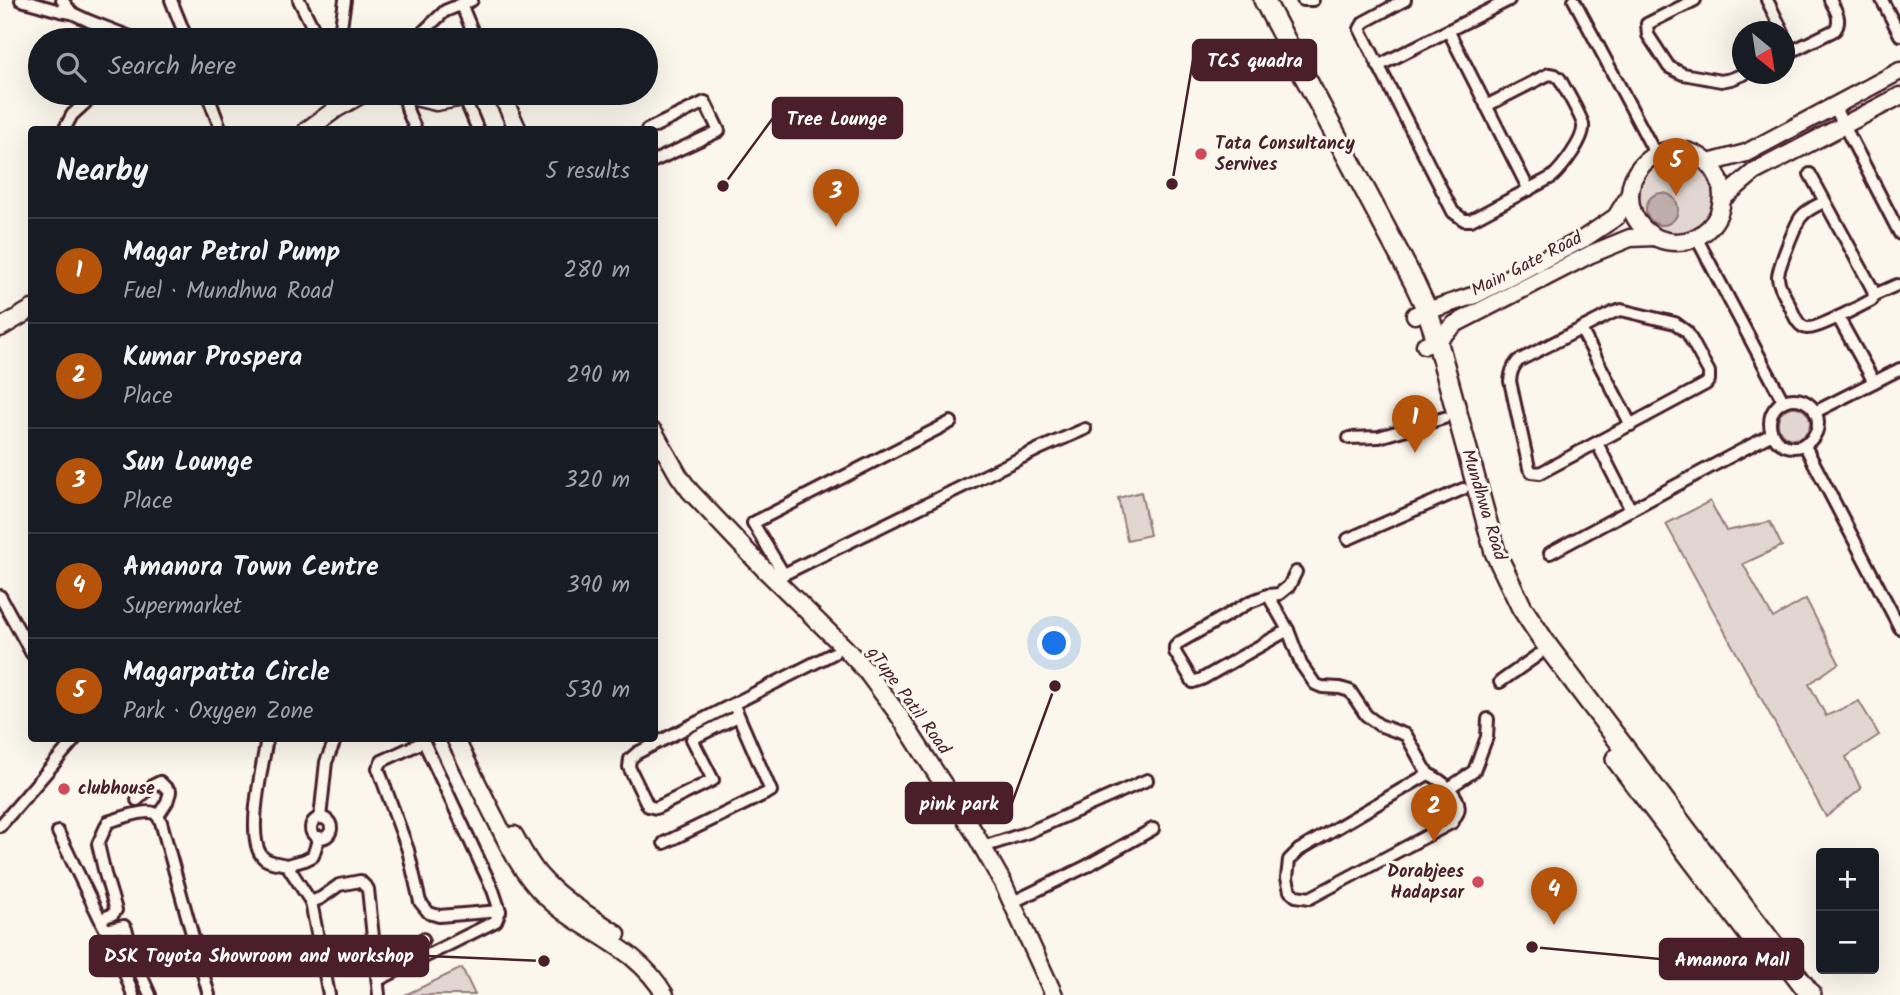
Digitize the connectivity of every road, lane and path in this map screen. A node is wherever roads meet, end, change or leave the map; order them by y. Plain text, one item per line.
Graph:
1 (21, 0) edge
2 (62, 0) edge
3 (171, 0) edge
4 (299, 0) edge
5 (345, 0) edge
6 (1249, 0) edge
7 (1264, 0) edge
8 (1303, 0) edge
9 (1313, 0) edge
10 (1405, 0) edge
11 (1573, 0) edge
12 (1695, 0) edge
13 (1767, 0) edge
14 (1830, 0) edge
15 (1882, 0) edge
16 (1505, 1) edge
17 (466, 2) edge
18 (72, 13) junction
19 (1778, 21) edge
20 (107, 28) edge
21 (182, 28) edge
22 (313, 28) edge
23 (341, 28) edge
24 (427, 28) edge
25 (473, 28) edge
26 (1449, 32) junction
27 (1900, 34) edge
28 (1795, 50) edge
29 (1378, 66) junction
30 (1900, 71) edge
31 (1732, 79) edge
32 (1900, 96) edge
33 (83, 105) edge
34 (212, 105) edge
35 (343, 105) edge
36 (405, 105) edge
37 (472, 105) edge
38 (506, 105) edge
39 (1486, 106) junction
40 (1834, 106) junction
41 (1844, 125) junction
42 (66, 126) edge
43 (219, 126) edge
44 (313, 126) edge
45 (414, 126) edge
46 (477, 126) edge
47 (516, 126) edge
48 (655, 126) edge
49 (1656, 155) junction
50 (658, 159) edge
51 (1709, 163) junction
52 (1810, 174) dead end
53 (1529, 190) junction
54 (1630, 194) junction
55 (1722, 199) junction
56 (1824, 202) junction
57 (1900, 234) edge
58 (1655, 237) junction
59 (1696, 237) junction
60 (1897, 285) dead end
61 (1874, 295) junction
62 (28, 311) edge
63 (1421, 312) junction
64 (1838, 317) junction
65 (0, 328) edge
66 (1581, 329) junction
67 (1431, 343) junction
68 (1900, 369) edge
69 (1874, 383) junction
70 (1783, 401) junction
71 (1815, 412) junction
72 (1444, 418) junction
73 (951, 422) dead end
74 (1631, 425) junction
75 (1085, 429) dead end
76 (1772, 434) junction
77 (1349, 438) dead end
78 (658, 439) edge
79 (1597, 443) junction
80 (1804, 444) junction
81 (1463, 489) junction
82 (1631, 510) junction
83 (1348, 539) dead end
84 (1550, 553) dead end
85 (1296, 572) dead end
86 (779, 576) junction
87 (1268, 595) junction
88 (0, 596) edge
89 (1900, 628) edge
90 (1288, 630) junction
91 (28, 647) edge
92 (834, 653) dead end
93 (1538, 655) junction
94 (1500, 682) dead end
95 (733, 704) junction
96 (738, 716) junction
97 (1488, 719) dead end
98 (73, 742) edge
99 (266, 742) edge
100 (334, 742) edge
101 (419, 742) edge
102 (424, 742) edge
103 (457, 742) edge
104 (468, 742) edge
105 (1428, 774) junction
106 (1147, 779) dead end
107 (1448, 788) junction
108 (137, 800) dead end
109 (158, 816) junction
110 (0, 826) edge
111 (1153, 829) dead end
112 (58, 832) dead end
113 (664, 844) dead end
114 (983, 847) junction
115 (287, 865) junction
116 (311, 902) junction
117 (1013, 902) junction
118 (500, 911) junction
119 (101, 919) junction
120 (587, 919) junction
121 (106, 930) junction
122 (423, 939) dead end
123 (377, 975) junction
124 (132, 995) edge
125 (150, 995) edge
126 (209, 995) edge
127 (329, 995) edge
128 (379, 995) edge
129 (665, 995) edge
130 (675, 995) edge
131 (1054, 995) edge
132 (1795, 995) edge
133 (1811, 995) edge

1 - 18 street
2 - 18 street
3 - 21 street
4 - 22 street
5 - 23 street
6 - 63 highway, Mundhwa Road
7 - 63 highway, Mundhwa Road
8 - 9 street
10 - 29 street
11 - 49 street
12 - 31 street
13 - 19 street
14 - 28 street
15 - 27 street
16 - 26 street
17 - 24 street
17 - 25 street
18 - 20 street
26 - 29 street
26 - 39 street
29 - 53 street
30 - 40 street
32 - 41 street
33 - 42 street
34 - 43 street
35 - 44 street
36 - 45 street
37 - 46 street
38 - 47 street
39 - 53 street
39 - 53 street
40 - 41 street
40 - 51 street
41 - 55 street
41 - 57 street
48 - 50 street
49 - 51 street
49 - 54 street
51 - 55 street
52 - 56 street
54 - 58 street
54 - 63 street, Main Gate Road
55 - 59 street
56 - 61 street
56 - 64 street
58 - 59 street
58 - 67 street, Main Gate Road
59 - 70 street
60 - 61 street
61 - 64 street
62 - 65 street
63 - 67 highway, Mundhwa Road
64 - 69 street
66 - 74 street
66 - 74 street
66 - 79 street
67 - 72 highway, Mundhwa Road
67 - 133 highway, Mundhwa Road
68 - 69 street
69 - 71 street
70 - 71 street
70 - 76 street
71 - 80 street
72 - 77 street
72 - 81 highway, Mundhwa Road
73 - 86 street
74 - 79 street
75 - 86 street
76 - 80 street
76 - 82 street
78 - 86 street, gTupe Patil Road
79 - 82 street
80 - 89 street
81 - 83 street
81 - 93 highway, Mundhwa Road
82 - 84 street
85 - 87 street
86 - 114 street, gTupe Patil Road
87 - 90 street
87 - 90 street
88 - 91 street
90 - 105 street
92 - 95 street
93 - 94 street
93 - 132 highway, Mundhwa Road
95 - 96 street
95 - 96 street
96 - 113 street
97 - 107 street
98 - 110 street
99 - 115 street
100 - 115 street
101 - 118 street
102 - 118 street
103 - 120 street
104 - 120 street
105 - 107 street
105 - 107 street
106 - 114 street
108 - 109 street
109 - 119 street
109 - 126 street
111 - 117 street
112 - 119 street
114 - 117 street, gTupe Patil Road
115 - 116 street
116 - 123 street
116 - 127 street
117 - 131 street, gTupe Patil Road
118 - 123 street
119 - 121 street
120 - 129 street
120 - 130 street
121 - 124 street
121 - 125 street
122 - 123 street
123 - 128 street

